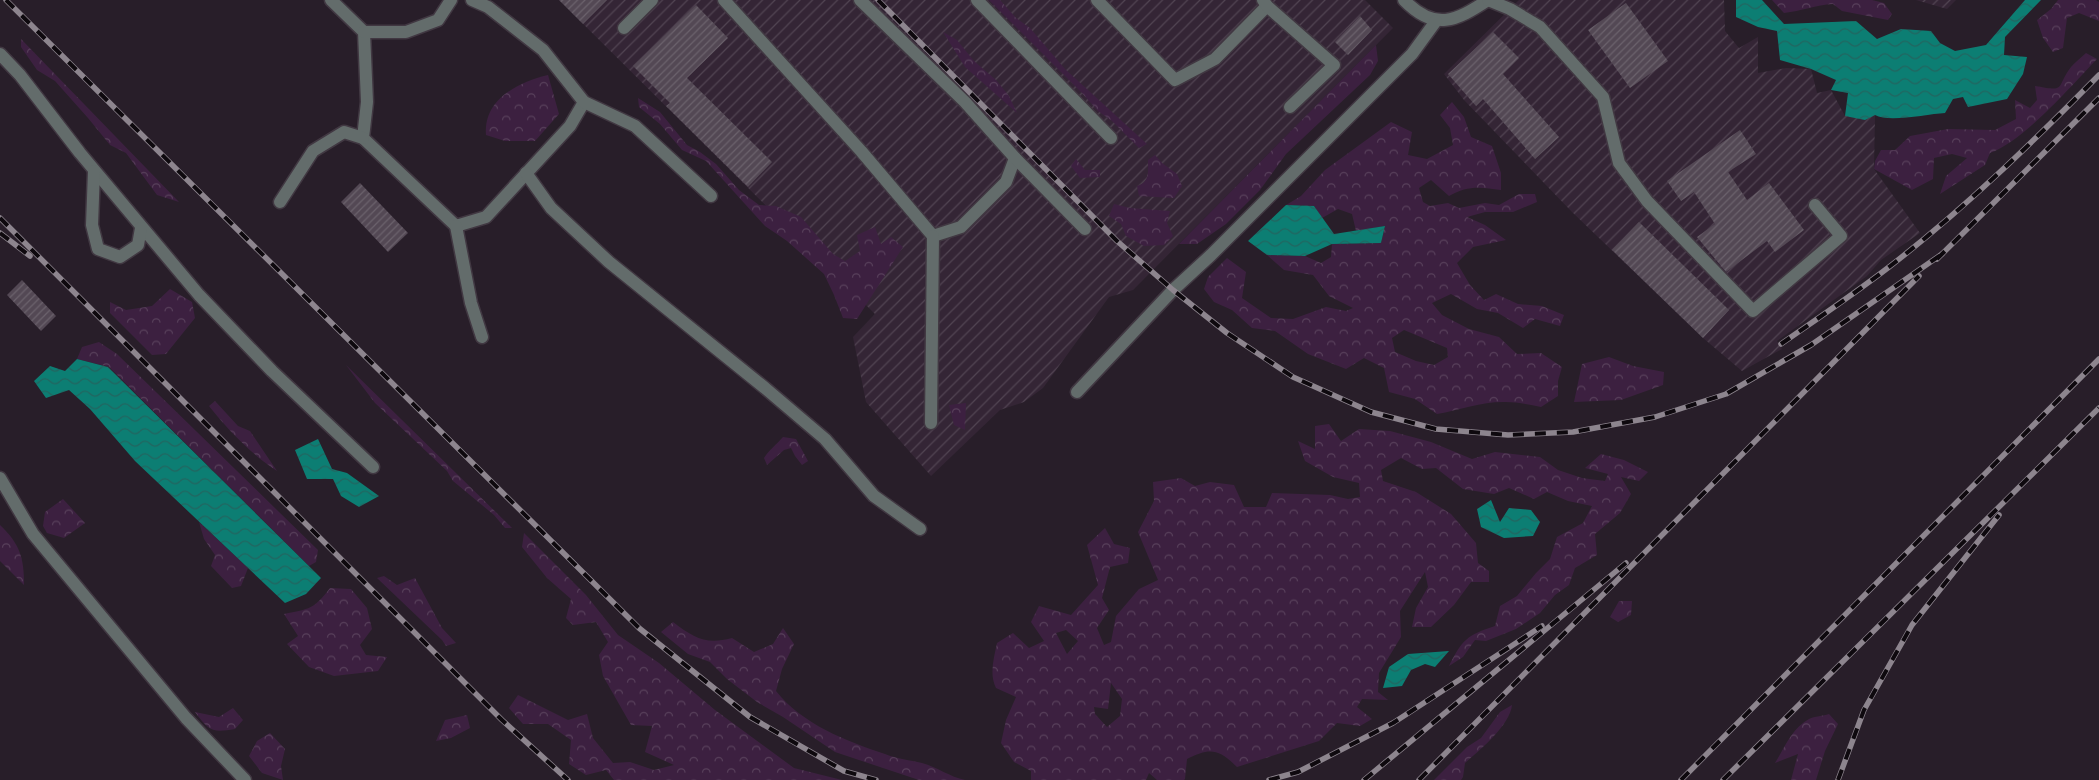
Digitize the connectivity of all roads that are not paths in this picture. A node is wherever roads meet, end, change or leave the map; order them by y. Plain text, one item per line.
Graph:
1 (331, 0) edge
2 (451, 0) edge
3 (472, 0) edge
4 (652, 0) edge
5 (724, 0) edge
6 (860, 0) edge
7 (977, 0) edge
8 (1097, 0) edge
9 (1404, 0) edge
10 (1488, 0) edge
11 (486, 3) edge
12 (1265, 3) edge
13 (1436, 21) junction
14 (624, 28) dead end
15 (364, 32) junction
16 (0, 54) edge
17 (584, 102) junction
18 (1290, 107) dead end
19 (363, 138) junction
20 (1111, 138) dead end
21 (1014, 158) junction
22 (94, 170) junction
23 (526, 173) junction
24 (712, 196) dead end
25 (280, 202) dead end
26 (1815, 205) dead end
27 (456, 226) junction
28 (141, 228) junction
29 (1085, 229) dead end
30 (934, 236) junction
31 (482, 337) dead end
32 (1077, 392) dead end
33 (931, 423) dead end
34 (373, 468) dead end
35 (0, 478) edge
36 (920, 529) dead end
37 (245, 780) edge

1 - 15 lane
2 - 15 lane
3 - 11 lane
4 - 14 lane
5 - 30 lane
6 - 21 lane
7 - 20 lane
8 - 12 lane
9 - 13 lane
10 - 13 lane
10 - 26 lane
11 - 17 lane
12 - 18 lane
13 - 32 lane
15 - 19 lane
16 - 22 lane
17 - 23 lane
17 - 24 lane
19 - 25 lane
19 - 27 lane
21 - 29 lane
21 - 30 lane
22 - 28 lane
22 - 28 lane
23 - 27 lane
23 - 36 lane
27 - 31 lane
28 - 34 lane
30 - 33 lane
35 - 37 lane

